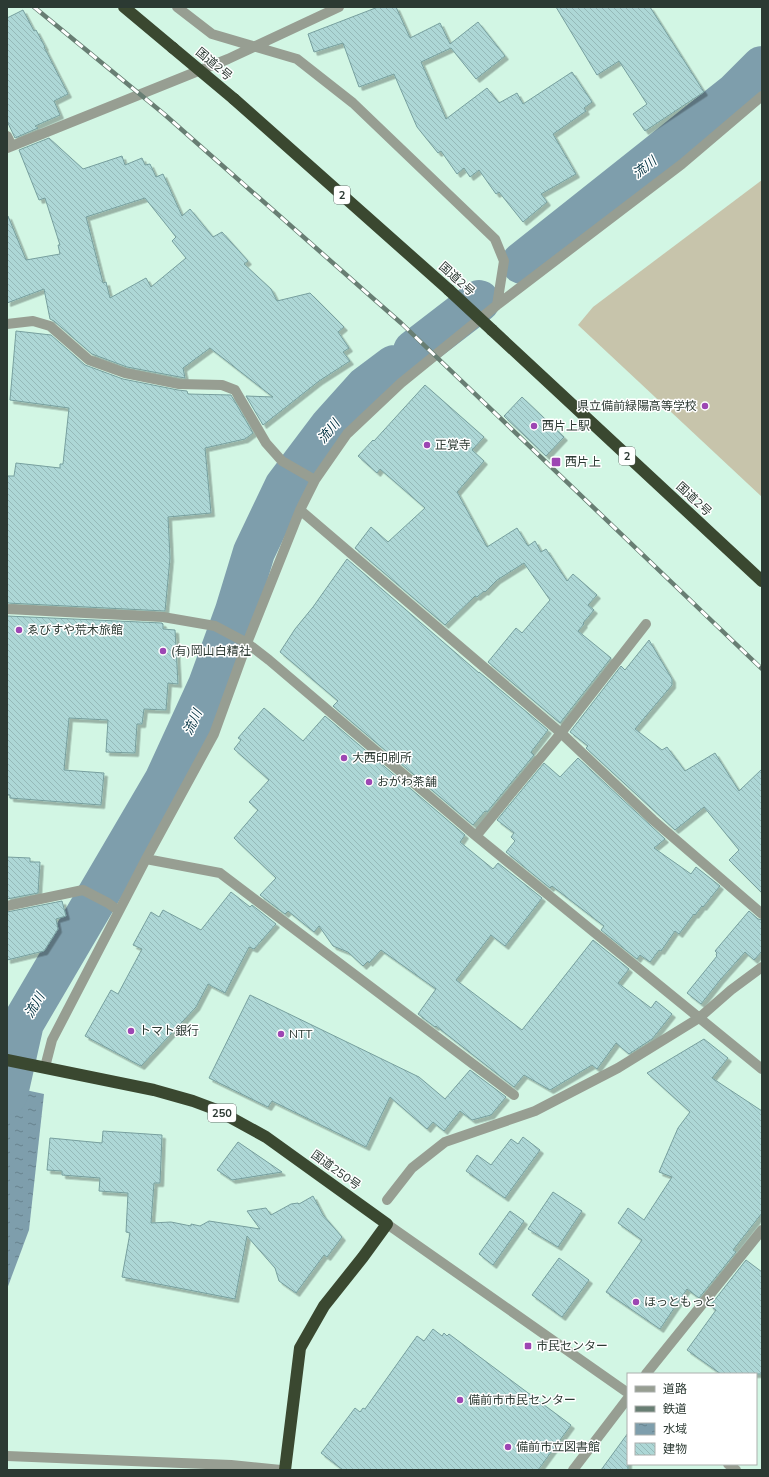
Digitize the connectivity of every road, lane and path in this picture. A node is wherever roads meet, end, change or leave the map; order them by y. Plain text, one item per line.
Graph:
1 (124, 7) edge
2 (177, 7) edge
3 (339, 7) edge
4 (255, 47) junction
5 (762, 96) edge
6 (7, 136) edge
7 (9, 147) edge
8 (498, 305) junction
9 (7, 324) edge
10 (315, 480) junction
11 (300, 510) junction
12 (762, 581) edge
13 (7, 609) edge
14 (646, 624) dead end
15 (243, 641) junction
16 (561, 733) junction
17 (476, 836) junction
18 (146, 860) junction
19 (7, 906) edge
20 (120, 911) junction
21 (762, 914) edge
22 (762, 967) edge
23 (699, 1018) junction
24 (7, 1060) edge
25 (45, 1067) junction
26 (762, 1069) edge
27 (514, 1096) dead end
28 (387, 1200) dead end
29 (387, 1224) junction
30 (762, 1230) edge
31 (647, 1373) edge
32 (627, 1392) edge
33 (627, 1399) edge
34 (7, 1456) edge
35 (281, 1470) edge
36 (285, 1470) edge
37 (573, 1470) edge

1 - 12 highway, 国道2号 / 2, bridge
2 - 4 street
3 - 4 street
4 - 7 street
4 - 8 street
5 - 8 street
6 - 7 street
8 - 10 street
9 - 10 street
10 - 11 street
11 - 15 street
11 - 16 street
13 - 15 street
14 - 16 street
15 - 17 street
15 - 18 street
16 - 17 street
16 - 21 street
17 - 23 street
18 - 20 street
18 - 27 street
19 - 20 street
20 - 25 street
22 - 23 street
23 - 26 street
23 - 28 street
24 - 25 highway, 国道250号 / 250
25 - 29 highway, 国道250号 / 250
29 - 32 street
29 - 36 highway
30 - 31 street
33 - 37 street
34 - 35 street

